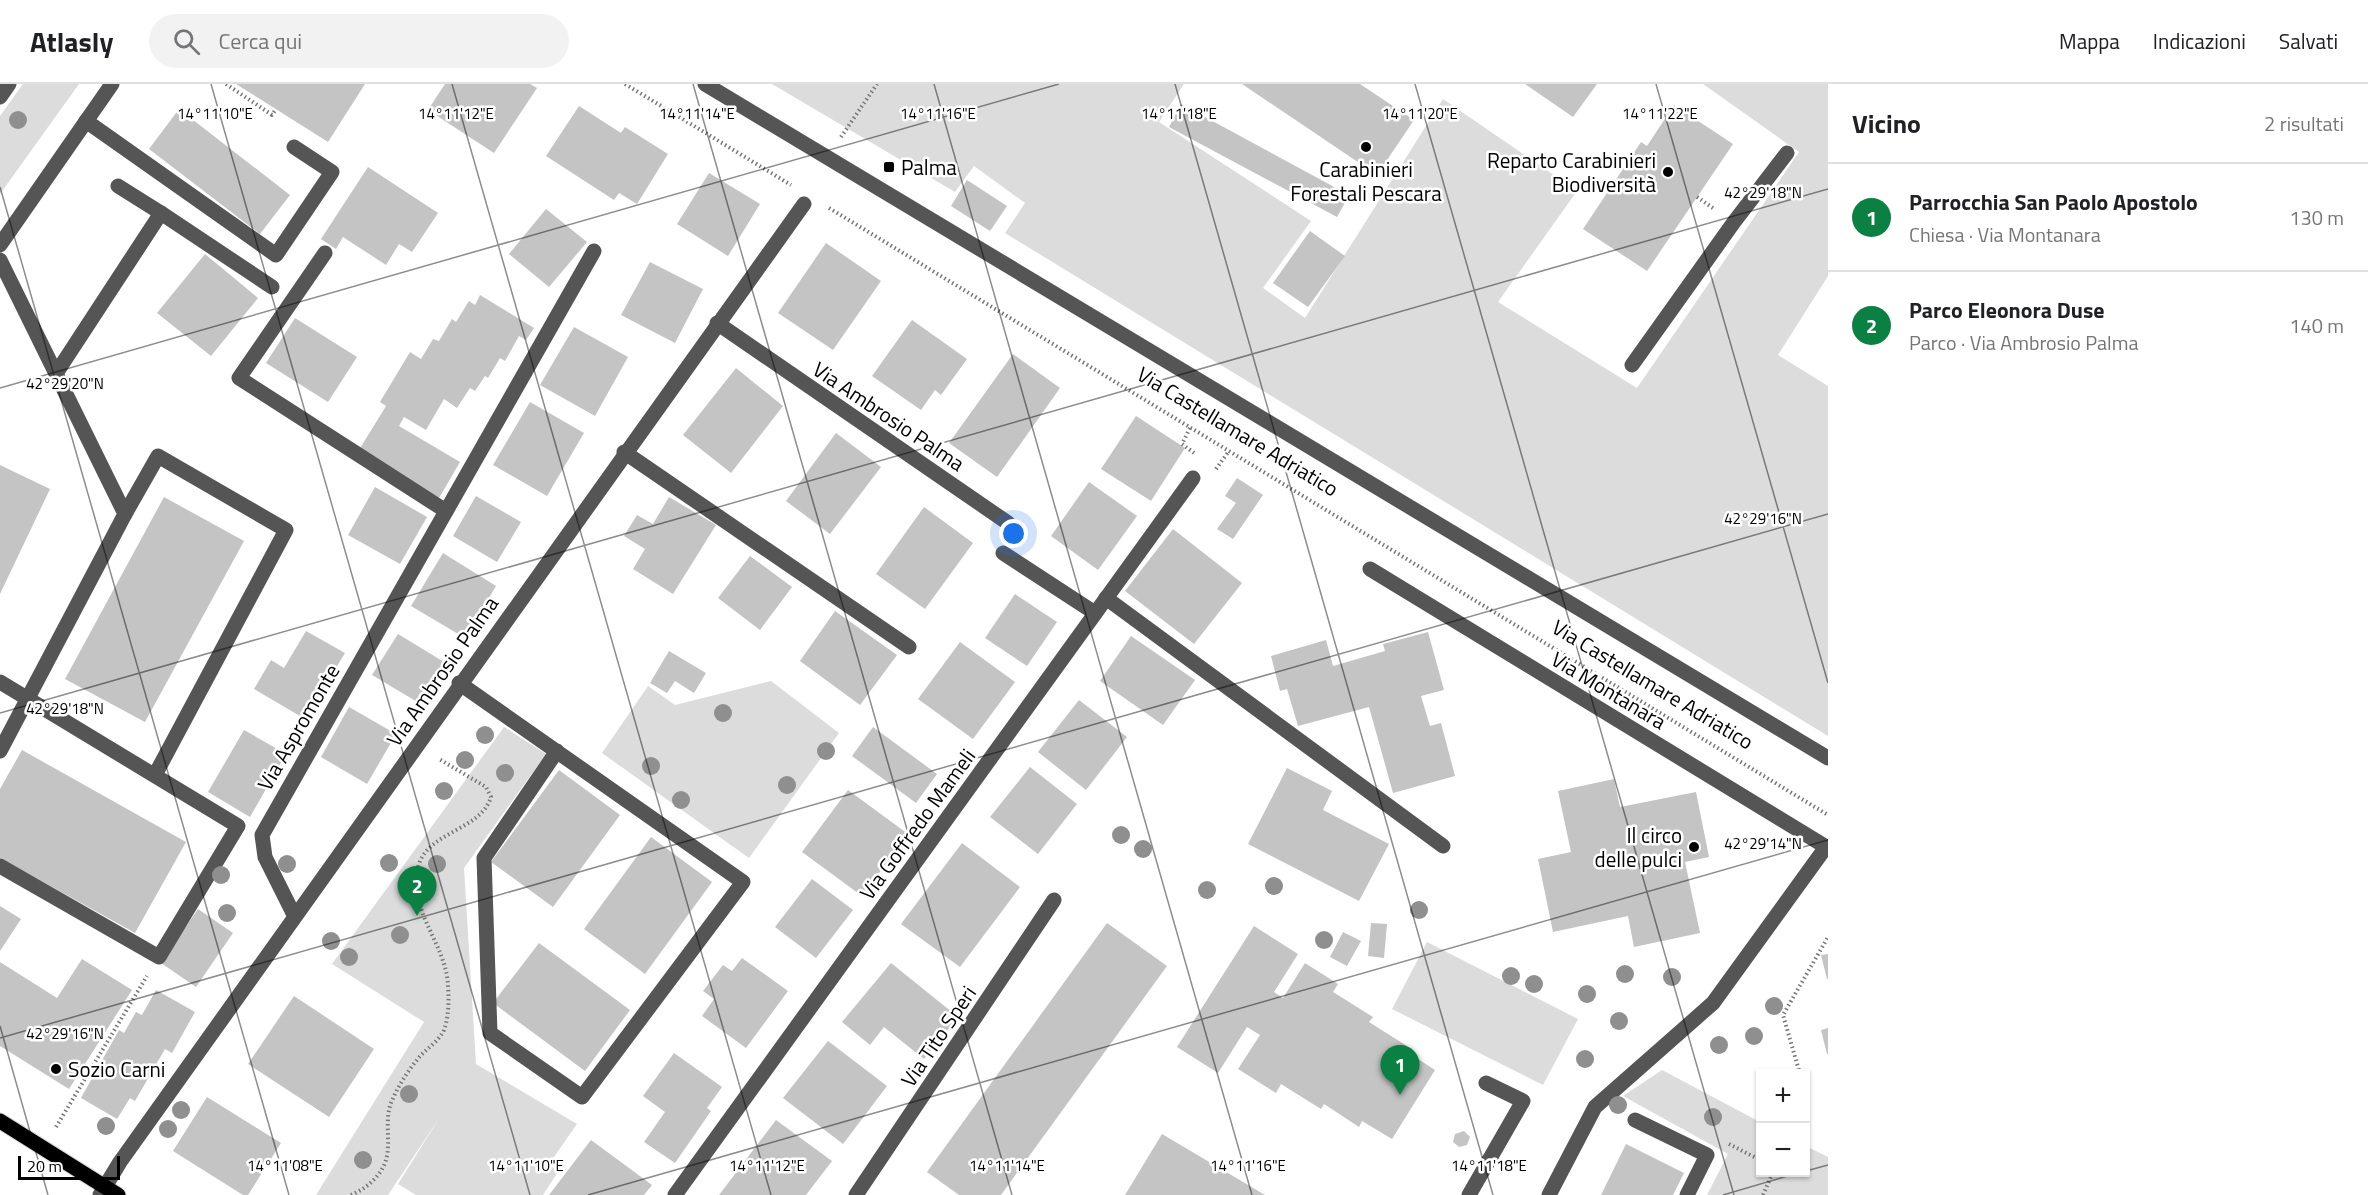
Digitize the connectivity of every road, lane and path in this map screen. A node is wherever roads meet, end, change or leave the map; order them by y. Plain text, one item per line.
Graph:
1 (9, 84) edge
2 (112, 84) edge
3 (226, 84) edge
4 (625, 84) edge
5 (705, 84) edge
6 (877, 84) edge
7 (0, 97) edge
8 (276, 109) dead end
9 (86, 121) junction
10 (294, 147) dead end
11 (1787, 153) dead end
12 (827, 158) junction
13 (118, 186) dead end
14 (802, 197) joint
15 (825, 206) dead end
16 (161, 213) junction
17 (0, 244) edge
18 (594, 250) dead end
19 (325, 253) dead end
20 (0, 260) edge
21 (272, 287) dead end
22 (717, 323) junction
23 (1632, 365) dead end
24 (57, 372) junction
25 (1190, 428) junction
26 (1183, 439) dead end
27 (1229, 450) junction
28 (624, 452) junction
29 (1216, 470) dead end
30 (1193, 478) dead end
31 (446, 511) junction
32 (125, 514) junction
33 (1008, 523) dead end
34 (1003, 553) dead end
35 (1370, 568) dead end
36 (1106, 598) junction
37 (1095, 614) junction
38 (909, 647) dead end
39 (0, 682) edge
40 (459, 683) junction
41 (29, 700) junction
42 (416, 744) junction
43 (0, 751) edge
44 (557, 751) junction
45 (1828, 758) edge
46 (154, 775) junction
47 (1828, 814) edge
48 (1443, 846) dead end
49 (1827, 847) edge
50 (0, 866) edge
51 (1054, 900) dead end
52 (294, 915) junction
53 (1828, 937) edge
54 (159, 957) junction
55 (1799, 1069) edge
56 (1486, 1083) dead end
57 (1635, 1120) dead end
58 (0, 1121) edge
59 (43, 1148) junction
60 (1771, 1177) edge
61 (102, 1190) edge
62 (118, 1195) edge
63 (351, 1195) edge
64 (675, 1195) edge
65 (856, 1195) edge
66 (1469, 1195) edge
67 (1549, 1195) edge
68 (1687, 1195) edge
69 (1763, 1195) edge

1 - 7 street
2 - 9 street
3 - 8 path
4 - 14 path
5 - 12 street, Via Castellamare Adriatico
6 - 12 path
9 - 10 street
9 - 17 street
11 - 23 street
12 - 45 street, Via Castellamare Adriatico
13 - 16 street
14 - 22 street, Via Ambrosio Palma
15 - 25 path, Via Castellamare Adriatico
16 - 21 street
16 - 24 street
18 - 31 street, Via Aspromonte
19 - 31 street
20 - 24 street
22 - 28 street, Via Ambrosio Palma
22 - 33 street, Via Ambrosio Palma
24 - 32 street
25 - 26 path
25 - 27 path, Via Castellamare Adriatico
27 - 29 path
27 - 47 path, Via Castellamare Adriatico
28 - 38 street
28 - 40 street, Via Ambrosio Palma
30 - 36 street, Via Goffredo Mameli
31 - 52 street, Via Aspromonte
32 - 41 street
32 - 46 street
34 - 37 street
35 - 49 street, Via Montanara
36 - 37 street, Via Goffredo Mameli
36 - 48 street
37 - 64 street, Via Goffredo Mameli
39 - 41 street
40 - 42 street, Via Ambrosio Palma
40 - 44 street
41 - 43 street
41 - 46 street
42 - 52 street, Via Ambrosio Palma
42 - 63 path
44 - 44 street
46 - 54 street
49 - 67 street, Via Montanara
50 - 54 street
51 - 65 street, Via Tito Speri
52 - 61 street
53 - 55 path
54 - 59 path
56 - 66 street
57 - 68 street
58 - 59 main road
59 - 61 main road
60 - 69 path
61 - 62 main road

